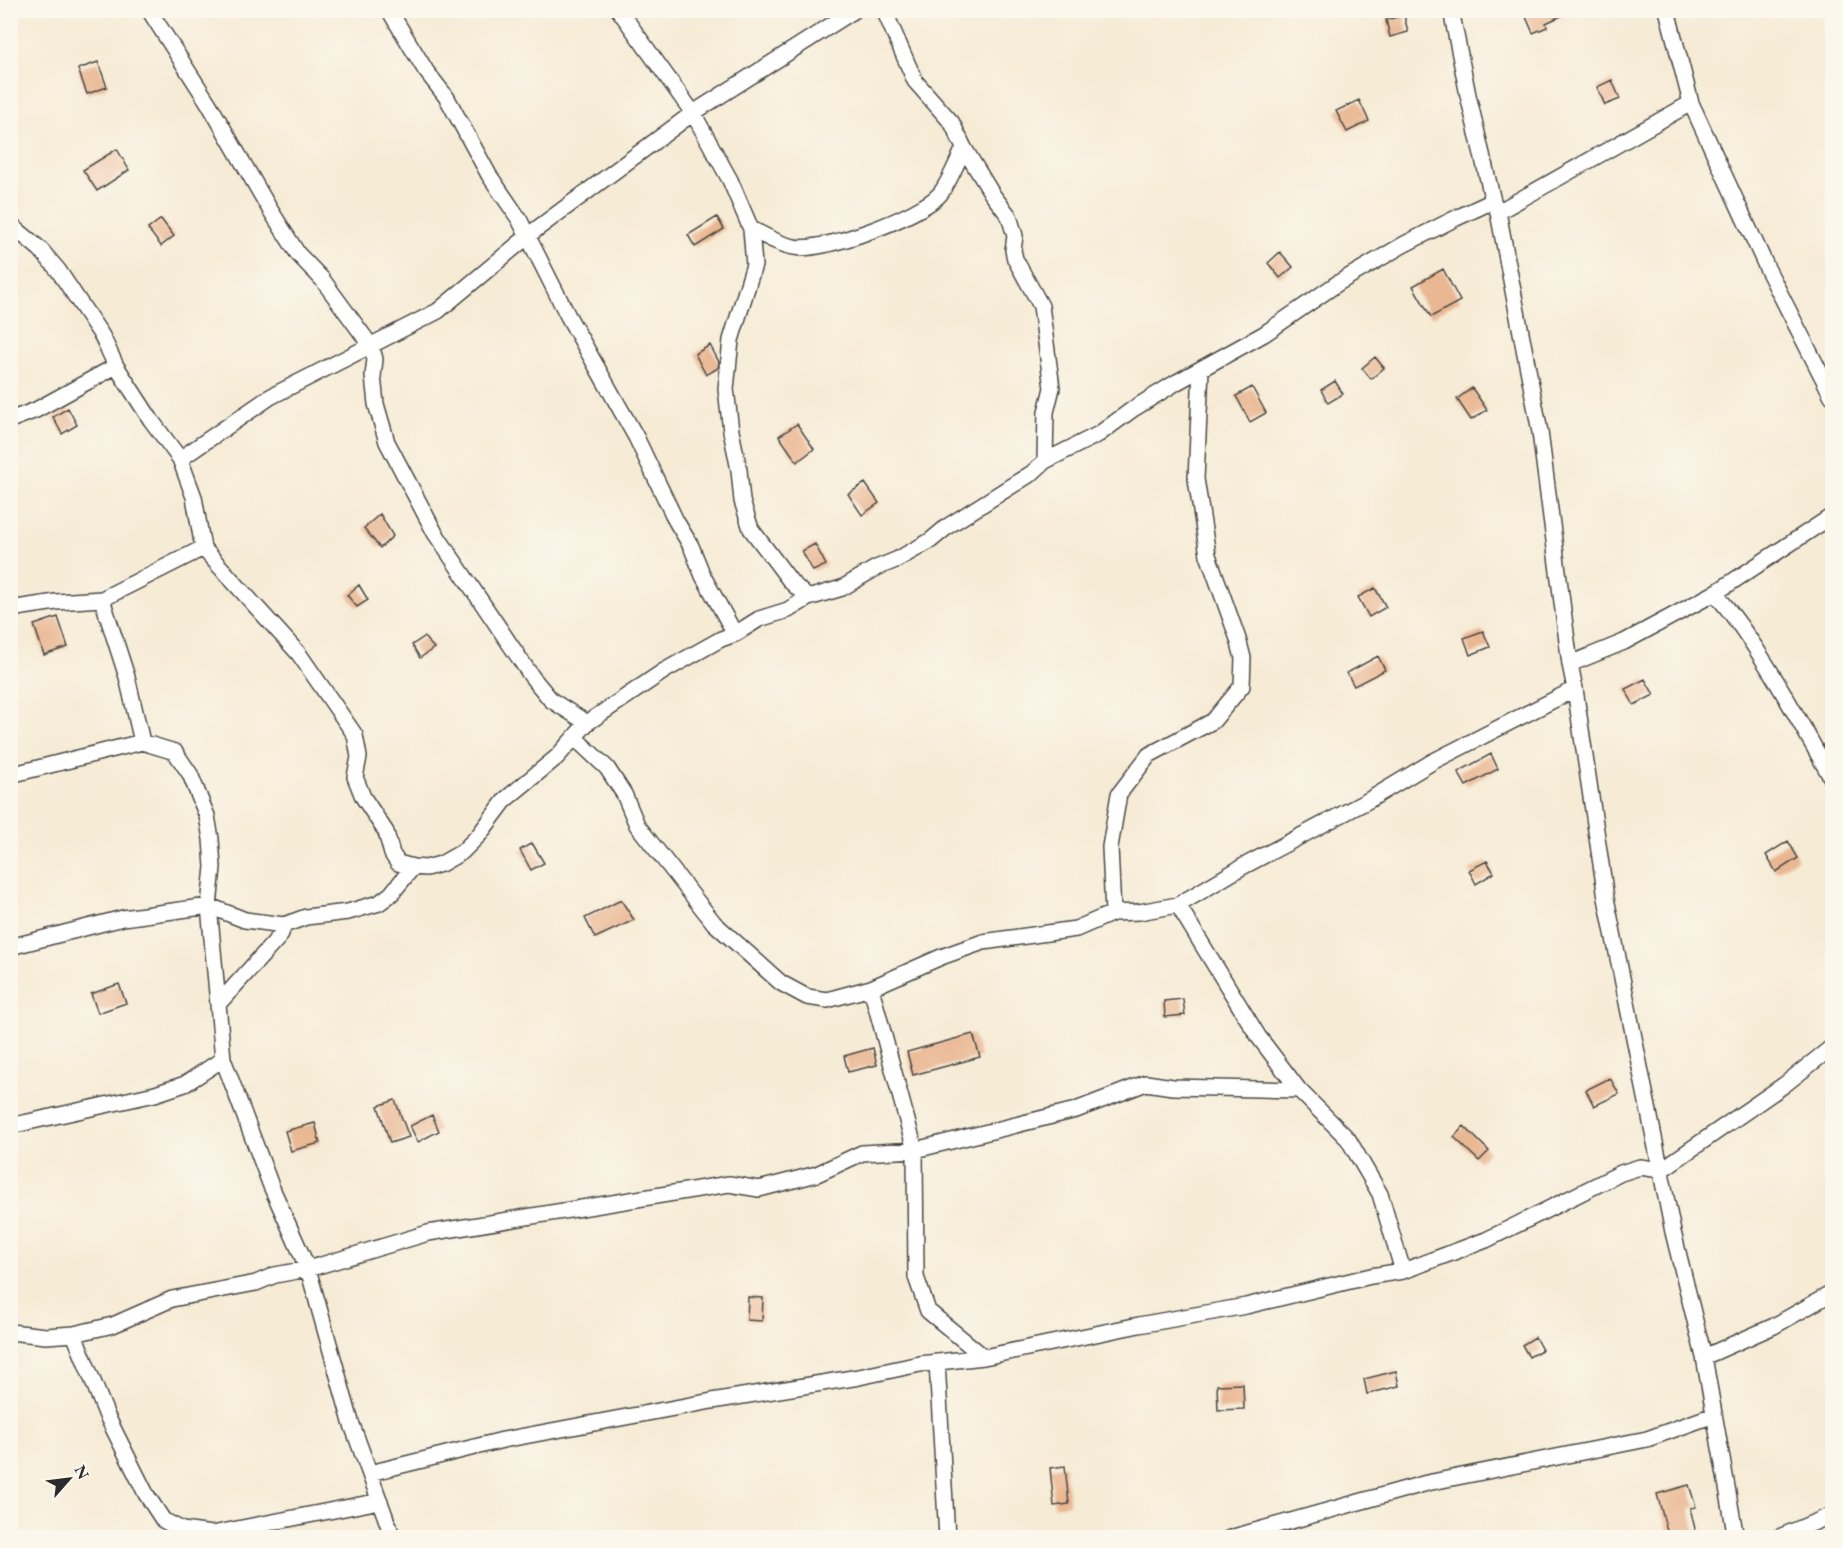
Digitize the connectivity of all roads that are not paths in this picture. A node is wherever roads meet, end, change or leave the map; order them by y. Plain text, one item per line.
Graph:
1 (149, 10) edge
2 (389, 10) edge
3 (619, 10) edge
4 (855, 10) edge
5 (884, 10) edge
6 (1451, 10) edge
7 (1667, 10) edge
8 (1692, 103) junction
9 (693, 113) junction
10 (964, 148) junction
11 (1495, 207) junction
12 (751, 229) junction
13 (14, 233) edge
14 (528, 237) junction
15 (371, 346) junction
16 (116, 366) junction
17 (1201, 369) junction
18 (1833, 396) edge
19 (10, 420) edge
20 (180, 459) junction
21 (1045, 461) junction
22 (1833, 516) edge
23 (203, 548) junction
24 (1715, 593) junction
25 (808, 598) junction
26 (102, 599) junction
27 (10, 609) edge
28 (735, 634) junction
29 (1570, 664) junction
30 (1575, 689) junction
31 (587, 723) junction
32 (576, 738) junction
33 (142, 742) junction
34 (10, 775) edge
35 (1833, 779) edge
36 (413, 867) junction
37 (1178, 905) junction
38 (209, 906) junction
39 (1113, 913) junction
40 (284, 925) junction
41 (10, 947) edge
42 (871, 988) junction
43 (220, 1002) junction
44 (1833, 1047) edge
45 (224, 1059) junction
46 (1299, 1090) junction
47 (10, 1126) edge
48 (915, 1150) junction
49 (1661, 1170) junction
50 (308, 1269) junction
51 (1403, 1272) junction
52 (1833, 1293) edge
53 (10, 1332) edge
54 (74, 1334) junction
55 (1704, 1357) junction
56 (984, 1358) junction
57 (937, 1362) junction
58 (1714, 1415) junction
59 (370, 1473) junction
60 (380, 1501) junction
61 (1833, 1515) edge
62 (393, 1538) edge
63 (947, 1538) edge
64 (1230, 1538) edge
65 (1736, 1538) edge
66 (1777, 1538) edge

1 - 15 street
2 - 14 street
3 - 9 street
4 - 9 street
5 - 10 street
6 - 11 street
7 - 8 street
8 - 11 street
8 - 18 street
9 - 12 street
9 - 14 street
10 - 12 street
10 - 21 street
11 - 17 street
11 - 29 street
12 - 25 street
13 - 16 street
14 - 15 street
14 - 28 street
15 - 20 street
15 - 31 street
16 - 19 street
16 - 20 street
17 - 21 street
17 - 39 street
20 - 23 street
21 - 25 street
22 - 24 street
23 - 26 street
23 - 36 street
24 - 29 street
24 - 35 street
25 - 28 street
26 - 27 street
26 - 33 street
28 - 31 street
29 - 30 street
30 - 37 street
30 - 49 street
31 - 32 street
32 - 36 street
32 - 42 street
33 - 34 street
33 - 38 street
36 - 40 street
37 - 39 street
37 - 46 street
38 - 40 street
38 - 41 street
38 - 43 street
39 - 42 street
40 - 43 street
42 - 48 street
43 - 45 street
44 - 49 street
45 - 47 street
45 - 50 street
46 - 48 street
46 - 51 street
48 - 50 street
48 - 56 street
49 - 51 street
49 - 55 street
50 - 54 street
50 - 59 street
51 - 56 street
52 - 55 street
53 - 54 street
54 - 60 street
55 - 58 street
56 - 57 street
57 - 59 street
57 - 63 street
58 - 64 street
58 - 65 street
59 - 60 street
60 - 62 street
61 - 66 street

